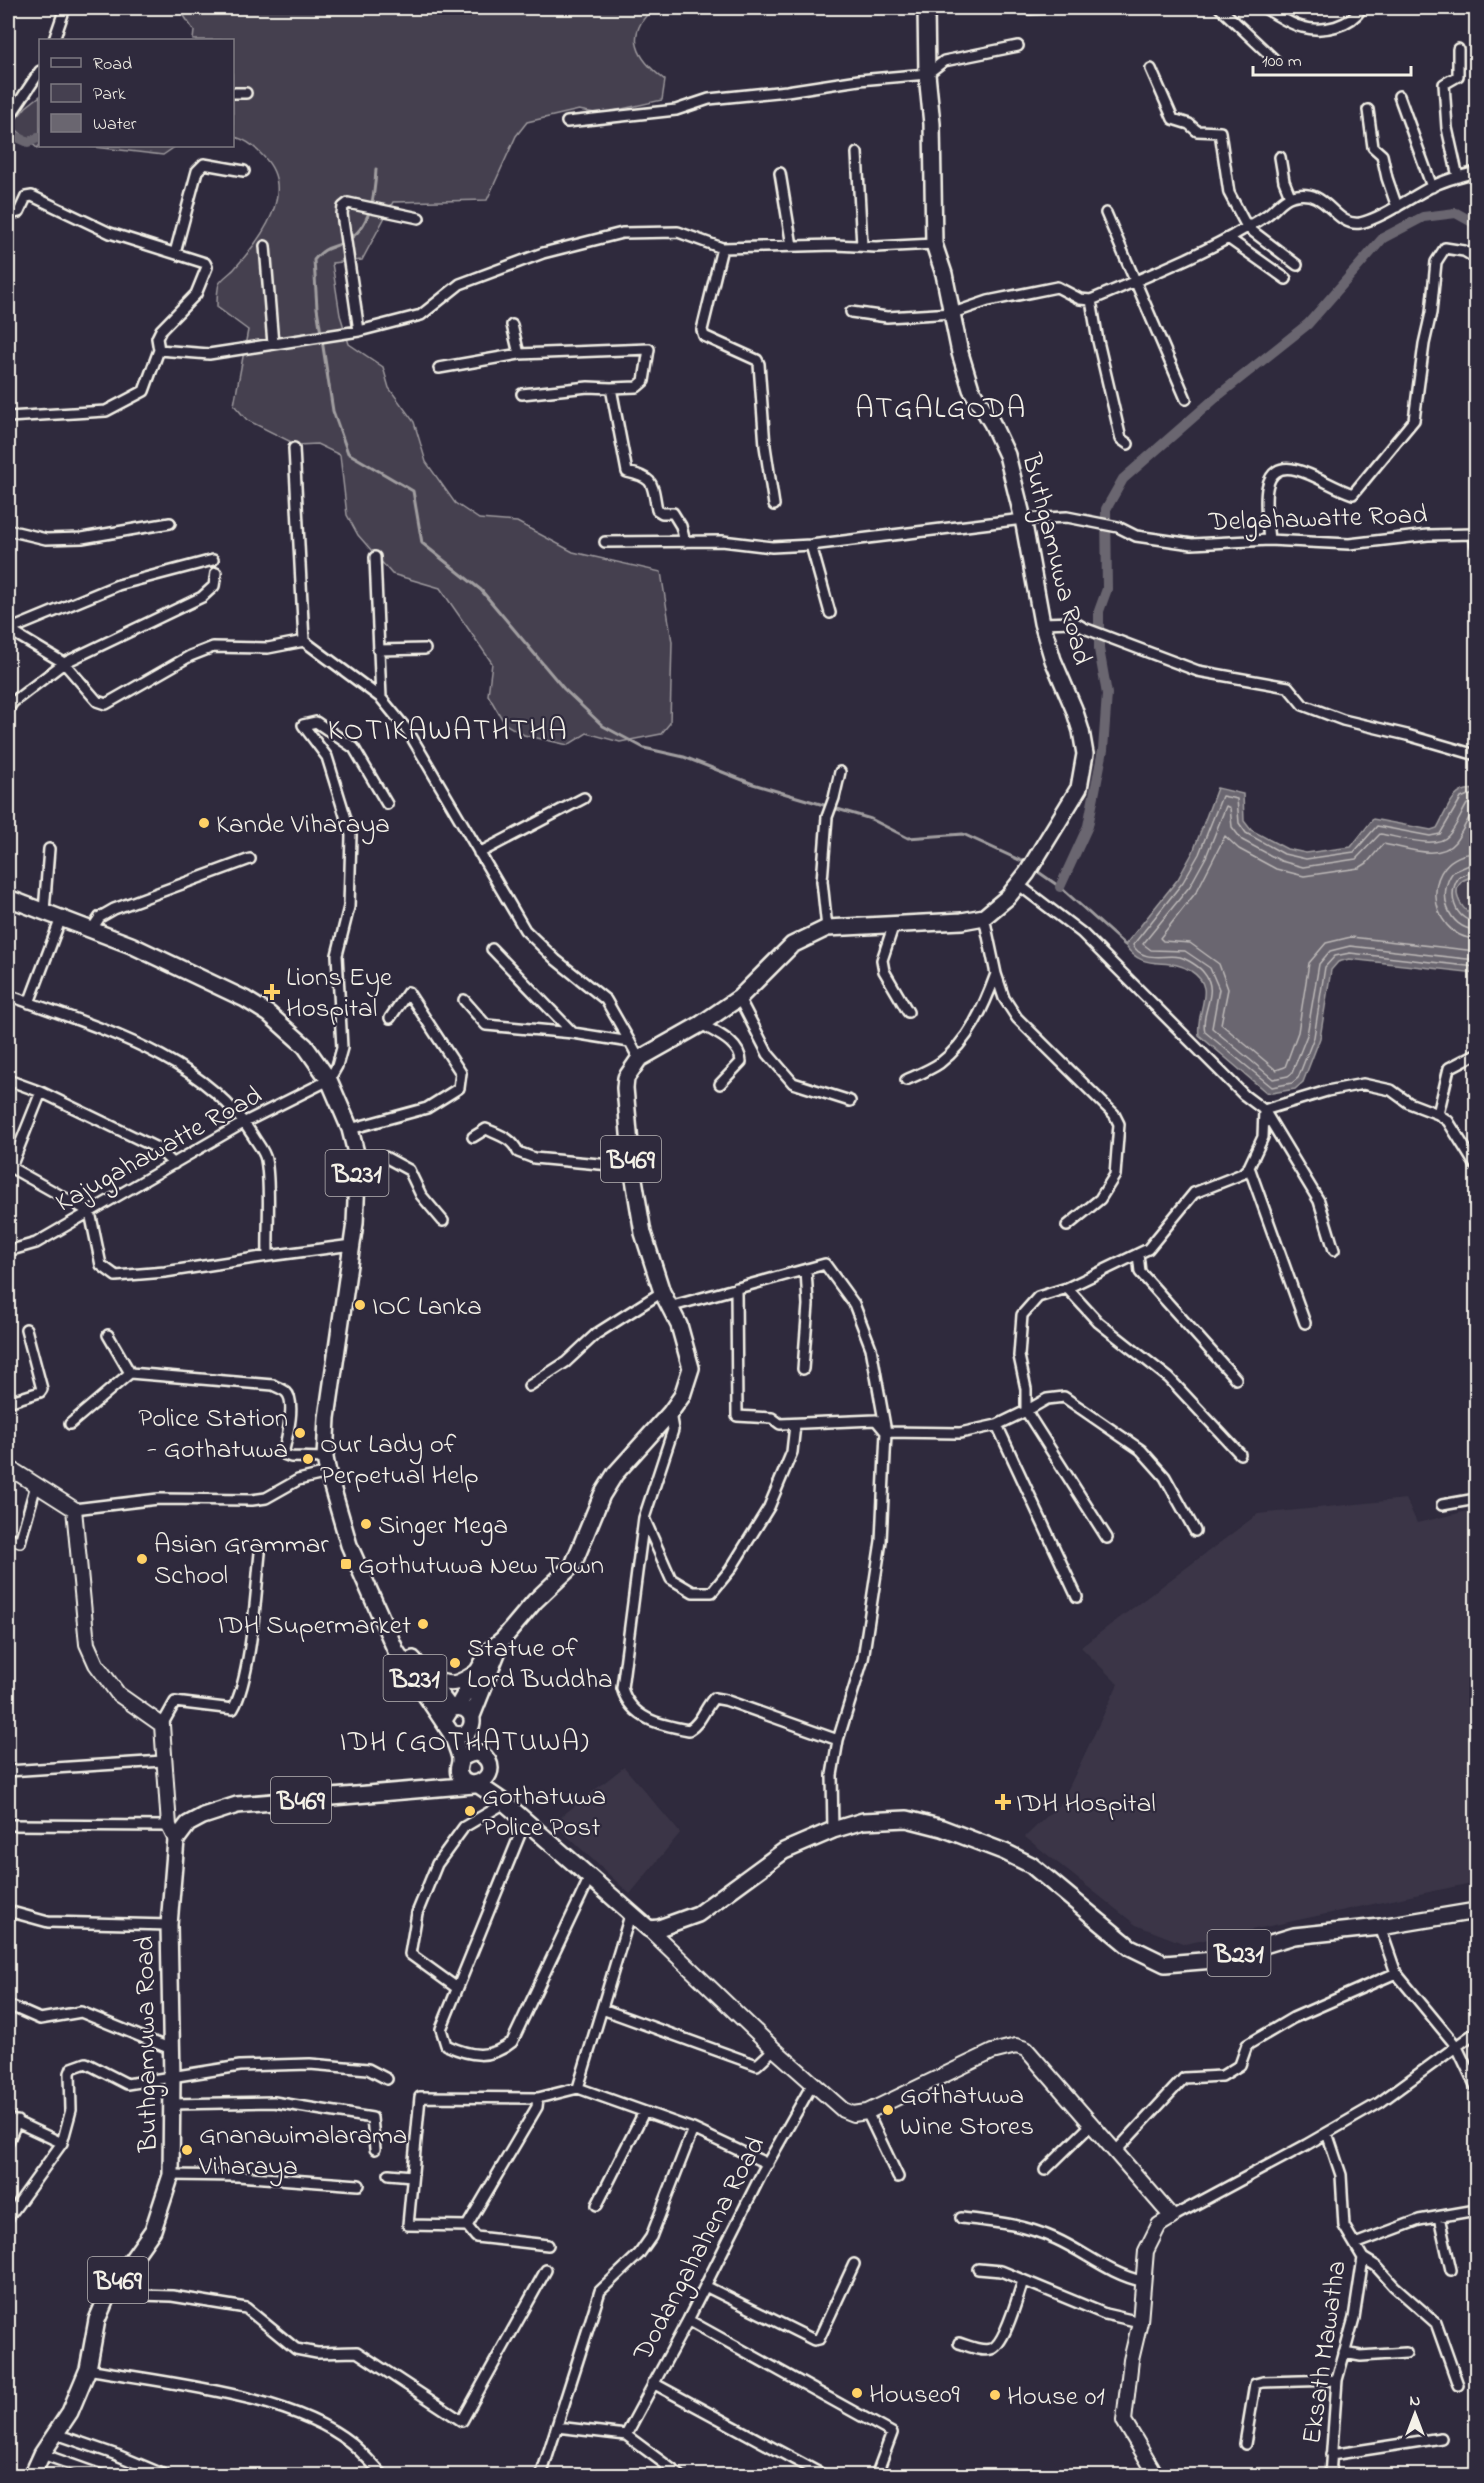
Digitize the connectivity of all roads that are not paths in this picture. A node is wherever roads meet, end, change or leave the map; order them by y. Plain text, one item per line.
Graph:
1 (65, 8) edge
2 (926, 8) edge
3 (1048, 8) edge
4 (1220, 8) edge
5 (1264, 8) edge
6 (1362, 8) edge
7 (1029, 9) dead end
8 (54, 39) edge
9 (1018, 46) dead end
10 (1458, 49) dead end
11 (1275, 60) dead end
12 (1151, 69) dead end
13 (927, 74) junction
14 (39, 75) edge
15 (234, 93) edge
16 (246, 93) dead end
17 (1399, 96) dead end
18 (1368, 110) dead end
19 (8, 118) edge
20 (567, 122) dead end
21 (857, 153) dead end
22 (1280, 158) dead end
23 (244, 171) dead end
24 (1476, 172) edge
25 (780, 173) dead end
26 (1458, 177) junction
27 (1431, 187) junction
28 (1290, 196) junction
29 (1397, 207) junction
30 (8, 208) edge
31 (1106, 213) dead end
32 (418, 218) dead end
33 (1247, 227) junction
34 (1228, 238) junction
35 (934, 244) junction
36 (265, 246) dead end
37 (792, 246) junction
38 (862, 246) junction
39 (722, 248) junction
40 (175, 253) junction
41 (1476, 258) edge
42 (1297, 265) dead end
43 (1286, 279) dead end
44 (1136, 282) junction
45 (1090, 300) junction
46 (851, 312) dead end
47 (953, 313) junction
48 (512, 325) dead end
49 (359, 331) junction
50 (273, 344) junction
51 (159, 350) junction
52 (519, 354) junction
53 (439, 368) dead end
54 (611, 388) junction
55 (522, 394) dead end
56 (1186, 399) dead end
57 (8, 417) edge
58 (1128, 444) dead end
59 (294, 448) dead end
60 (774, 505) dead end
61 (1023, 519) junction
62 (170, 523) dead end
63 (8, 530) edge
64 (1269, 540) junction
65 (604, 542) dead end
66 (685, 542) junction
67 (811, 545) junction
68 (1476, 545) edge
69 (375, 557) dead end
70 (213, 560) dead end
71 (216, 573) dead end
72 (830, 613) dead end
73 (1042, 623) junction
74 (8, 628) edge
75 (304, 640) junction
76 (425, 649) dead end
77 (378, 650) junction
78 (64, 663) junction
79 (381, 698) junction
80 (8, 709) edge
81 (1476, 755) edge
82 (840, 772) dead end
83 (584, 798) dead end
84 (387, 804) dead end
85 (49, 849) dead end
86 (479, 853) junction
87 (250, 859) dead end
88 (1023, 879) junction
89 (8, 898) edge
90 (44, 911) junction
91 (984, 917) junction
92 (62, 918) junction
93 (894, 924) junction
94 (92, 928) junction
95 (827, 928) junction
96 (492, 949) dead end
97 (996, 974) junction
98 (8, 995) edge
99 (739, 998) junction
100 (464, 1000) dead end
101 (29, 1003) junction
102 (908, 1012) dead end
103 (390, 1018) dead end
104 (701, 1024) junction
105 (573, 1033) junction
106 (630, 1042) junction
107 (1476, 1054) edge
108 (639, 1059) junction
109 (8, 1080) edge
110 (329, 1080) junction
111 (906, 1080) dead end
112 (720, 1084) dead end
113 (40, 1092) junction
114 (850, 1101) dead end
115 (1264, 1110) junction
116 (1438, 1114) junction
117 (245, 1122) junction
118 (350, 1129) junction
119 (473, 1137) dead end
120 (357, 1157) junction
121 (174, 1164) junction
122 (9, 1166) edge
123 (1476, 1166) edge
124 (632, 1167) junction
125 (1249, 1167) junction
126 (90, 1212) junction
127 (443, 1221) dead end
128 (1067, 1226) dead end
129 (352, 1245) junction
130 (1334, 1250) dead end
131 (8, 1251) edge
132 (1138, 1254) junction
133 (268, 1256) junction
134 (806, 1269) junction
135 (736, 1288) junction
136 (1067, 1288) junction
137 (662, 1292) junction
138 (669, 1307) junction
139 (1305, 1323) dead end
140 (26, 1329) dead end
141 (108, 1335) dead end
142 (803, 1369) dead end
143 (130, 1373) junction
144 (1236, 1379) dead end
145 (529, 1386) dead end
146 (8, 1402) edge
147 (1026, 1411) junction
148 (670, 1413) junction
149 (70, 1424) dead end
150 (795, 1425) junction
151 (997, 1425) junction
152 (886, 1432) junction
153 (1240, 1454) dead end
154 (327, 1466) junction
155 (8, 1467) edge
156 (36, 1485) junction
157 (1476, 1499) edge
158 (1442, 1505) dead end
159 (74, 1509) junction
160 (644, 1518) junction
161 (1195, 1531) dead end
162 (8, 1537) edge
163 (1107, 1538) dead end
164 (260, 1553) dead end
165 (1077, 1597) dead end
166 (389, 1633) junction
167 (503, 1640) junction
168 (476, 1672) junction
169 (427, 1677) junction
170 (451, 1717) junction
171 (472, 1721) junction
172 (162, 1725) junction
173 (838, 1740) junction
174 (163, 1761) junction
175 (486, 1761) junction
176 (459, 1763) junction
177 (8, 1771) edge
178 (476, 1784) junction
179 (427, 1789) junction
180 (505, 1803) junction
181 (525, 1822) junction
182 (8, 1826) edge
183 (168, 1826) junction
184 (833, 1830) junction
185 (176, 1840) junction
186 (591, 1875) junction
187 (8, 1911) edge
188 (1476, 1911) edge
189 (631, 1912) junction
190 (169, 1925) junction
191 (1380, 1927) junction
192 (650, 1929) junction
193 (1396, 1973) junction
194 (456, 1988) junction
195 (8, 2005) edge
196 (602, 2009) junction
197 (1476, 2032) edge
198 (1457, 2047) junction
199 (171, 2049) junction
200 (774, 2049) junction
201 (172, 2078) junction
202 (387, 2079) dead end
203 (813, 2084) junction
204 (1476, 2087) edge
205 (578, 2088) junction
206 (538, 2098) junction
207 (172, 2104) junction
208 (644, 2112) junction
209 (867, 2112) junction
210 (12, 2119) edge
211 (1091, 2125) junction
212 (693, 2129) junction
213 (1327, 2133) junction
214 (8, 2142) edge
215 (62, 2143) junction
216 (375, 2149) dead end
217 (1116, 2151) junction
218 (768, 2163) junction
219 (1044, 2170) dead end
220 (389, 2174) dead end
221 (171, 2175) junction
222 (412, 2176) junction
223 (898, 2177) dead end
224 (359, 2185) dead end
225 (597, 2205) dead end
226 (1476, 2210) edge
227 (1172, 2217) junction
228 (1439, 2217) junction
229 (8, 2218) edge
230 (961, 2218) dead end
231 (467, 2226) junction
232 (1355, 2244) junction
233 (548, 2245) dead end
234 (1363, 2258) junction
235 (854, 2264) dead end
236 (978, 2269) dead end
237 (546, 2270) dead end
238 (1451, 2270) dead end
239 (1023, 2281) junction
240 (1143, 2281) junction
241 (705, 2286) junction
242 (108, 2294) junction
243 (688, 2320) junction
244 (1140, 2322) junction
245 (959, 2343) dead end
246 (1344, 2353) junction
247 (1406, 2353) dead end
248 (88, 2369) junction
249 (1336, 2380) junction
250 (653, 2383) junction
251 (1458, 2385) dead end
252 (556, 2427) junction
253 (56, 2434) junction
254 (626, 2435) junction
255 (1441, 2438) dead end
256 (1245, 2444) dead end
257 (42, 2454) junction
258 (1331, 2455) junction
259 (32, 2475) edge
260 (104, 2475) edge
261 (167, 2475) edge
262 (384, 2475) edge
263 (541, 2475) edge
264 (681, 2475) edge
265 (825, 2475) edge
266 (876, 2475) edge
267 (1157, 2475) edge
268 (1330, 2475) edge

1 - 8 street
2 - 13 main road, Buthgamuwa Road
3 - 7 street
4 - 11 street
5 - 6 street
9 - 13 street
10 - 26 street
12 - 33 street
13 - 20 street
13 - 35 main road, Buthgamuwa Road
14 - 19 street
15 - 16 street
17 - 27 street
18 - 29 street
21 - 38 street
22 - 28 street
23 - 40 street
24 - 26 street
25 - 37 street
26 - 27 street
27 - 29 street
28 - 29 street
28 - 33 street
30 - 40 street
31 - 44 street
32 - 49 street
33 - 34 street
33 - 42 street
34 - 43 street
34 - 44 street
35 - 38 street
35 - 47 main road, Buthgamuwa Road
36 - 50 street
37 - 38 street
37 - 39 street
39 - 49 street
39 - 60 street
40 - 51 street
41 - 64 street
44 - 45 street
44 - 56 street
45 - 47 street
45 - 58 street
46 - 47 street
47 - 61 main road, Buthgamuwa Road
48 - 52 street
49 - 50 street
50 - 51 street
51 - 57 street
52 - 53 street
52 - 54 street
54 - 55 street
54 - 66 street
59 - 75 street
61 - 64 street, Delgahawatte Road
61 - 67 street, Delgahawatte Road
61 - 73 main road, Buthgamuwa Road
62 - 63 street
64 - 68 street, Delgahawatte Road
65 - 66 street, Delgahawatte Road
66 - 67 street, Delgahawatte Road
67 - 72 street
69 - 77 street
70 - 74 street
71 - 78 street
73 - 81 street
73 - 88 main road, Buthgamuwa Road
74 - 78 street
75 - 78 street
75 - 79 street
76 - 77 street
77 - 79 street
78 - 80 street
79 - 86 street
82 - 95 street
83 - 86 street
84 - 110 street
85 - 90 street
86 - 106 street
87 - 94 street
88 - 91 main road, Buthgamuwa Road
88 - 115 street
89 - 90 main road, B231
90 - 92 main road, B231
91 - 93 main road
91 - 97 street
92 - 94 main road, B231
92 - 101 street
93 - 95 main road
93 - 102 street
94 - 110 main road, B231
95 - 99 main road
96 - 105 street
97 - 111 street
97 - 128 street
98 - 101 street
99 - 104 main road
99 - 114 street
100 - 105 street
101 - 117 street
103 - 118 street
104 - 108 main road
104 - 112 street
105 - 106 street
106 - 108 street
107 - 116 street
108 - 124 main road, B469
109 - 113 street
110 - 117 street, Kajugahawatte Road
110 - 118 main road, B231
113 - 121 street
113 - 122 street
115 - 116 street
115 - 125 street
115 - 130 street
116 - 123 street
117 - 121 street, Kajugahawatte Road
117 - 133 street
118 - 120 main road, B231
119 - 124 street
120 - 127 street
120 - 129 main road, B231
121 - 126 street, Kajugahawatte Road
122 - 126 street
124 - 137 main road, B469
125 - 132 street
125 - 139 street
126 - 131 street, Kajugahawatte Road
126 - 133 street
129 - 133 street
129 - 154 main road, B231
132 - 136 street
132 - 144 street
134 - 135 street
134 - 142 street
134 - 152 street
135 - 138 street
135 - 150 street
136 - 147 street
136 - 153 street
137 - 138 main road, B469
137 - 145 street
138 - 148 main road, B469
140 - 146 street
141 - 143 street
143 - 149 street
143 - 154 street
147 - 151 street
147 - 161 street
147 - 163 street
148 - 160 street
148 - 167 main road, B469
150 - 152 street
150 - 160 street
151 - 152 street
151 - 165 street
152 - 173 street
154 - 159 street
154 - 166 main road, B231
155 - 156 street
156 - 159 street
156 - 162 street
157 - 158 street
159 - 172 street
160 - 173 street
164 - 172 street
166 - 169 main road, B231
166 - 170 main road, B231
167 - 168 main road, B469
167 - 171 main road, B469
168 - 169 street
168 - 170 main road, B469
169 - 170 main road, B231
170 - 171 main road
170 - 171 main road
170 - 176 main road, B231
171 - 175 main road, B231
172 - 174 street
173 - 184 street
174 - 177 street
174 - 183 street
175 - 176 main road
175 - 178 main road
175 - 180 main road, B231
176 - 178 main road
176 - 179 main road
178 - 179 main road, B469
178 - 180 main road, B231
179 - 185 main road, B469
180 - 181 main road, B231
180 - 194 street
181 - 186 main road, B231
181 - 194 street
182 - 183 street
183 - 185 street
184 - 191 main road, B231
184 - 192 main road, B231
185 - 190 main road, Buthgamuwa Road / B469
186 - 189 main road, B231
186 - 194 street
187 - 190 street
188 - 191 main road, B231
189 - 192 main road, B231
189 - 196 street
190 - 199 main road, Buthgamuwa Road / B469
191 - 193 street
192 - 200 street
193 - 198 street
193 - 217 street
195 - 199 street
196 - 200 street
196 - 205 street
197 - 198 street
198 - 204 street
198 - 213 street
199 - 201 main road, Buthgamuwa Road / B469
200 - 203 street
201 - 202 street
201 - 207 main road, Buthgamuwa Road / B469
201 - 215 street
203 - 209 street
203 - 218 street, Dodangahahena Road
205 - 206 street
205 - 208 street
206 - 222 street
206 - 231 street
207 - 216 street
207 - 221 main road, Buthgamuwa Road / B469
208 - 212 street
208 - 225 street
209 - 211 street
209 - 223 street
210 - 214 street
210 - 215 street
211 - 217 street
211 - 219 street
212 - 218 street
212 - 252 street
213 - 227 street
213 - 232 street, Eksath Mawatha
215 - 229 street
217 - 227 street
218 - 241 street, Dodangahahena Road
220 - 222 street
221 - 224 street
221 - 242 main road, Buthgamuwa Road / B469
222 - 231 street
226 - 228 street
227 - 240 street
228 - 232 street
228 - 238 street
230 - 240 street
231 - 233 street
232 - 234 street, Eksath Mawatha
234 - 246 street, Eksath Mawatha
234 - 251 street
235 - 241 street
236 - 239 street
237 - 242 street
239 - 244 street
239 - 245 street
240 - 244 street
241 - 243 street, Dodangahahena Road
242 - 248 main road, Buthgamuwa Road / B469
243 - 250 street, Dodangahahena Road
243 - 266 street
244 - 267 street
246 - 247 street
246 - 249 street, Eksath Mawatha
248 - 253 main road, Buthgamuwa Road / B469
248 - 262 street
249 - 256 street
249 - 258 street, Eksath Mawatha
250 - 254 street, Dodangahahena Road
250 - 265 street
252 - 254 street
252 - 263 street
253 - 257 main road, Buthgamuwa Road / B469
253 - 261 street
254 - 264 street
255 - 258 street
257 - 259 main road, Buthgamuwa Road / B469
257 - 260 street
258 - 268 street, Eksath Mawatha

